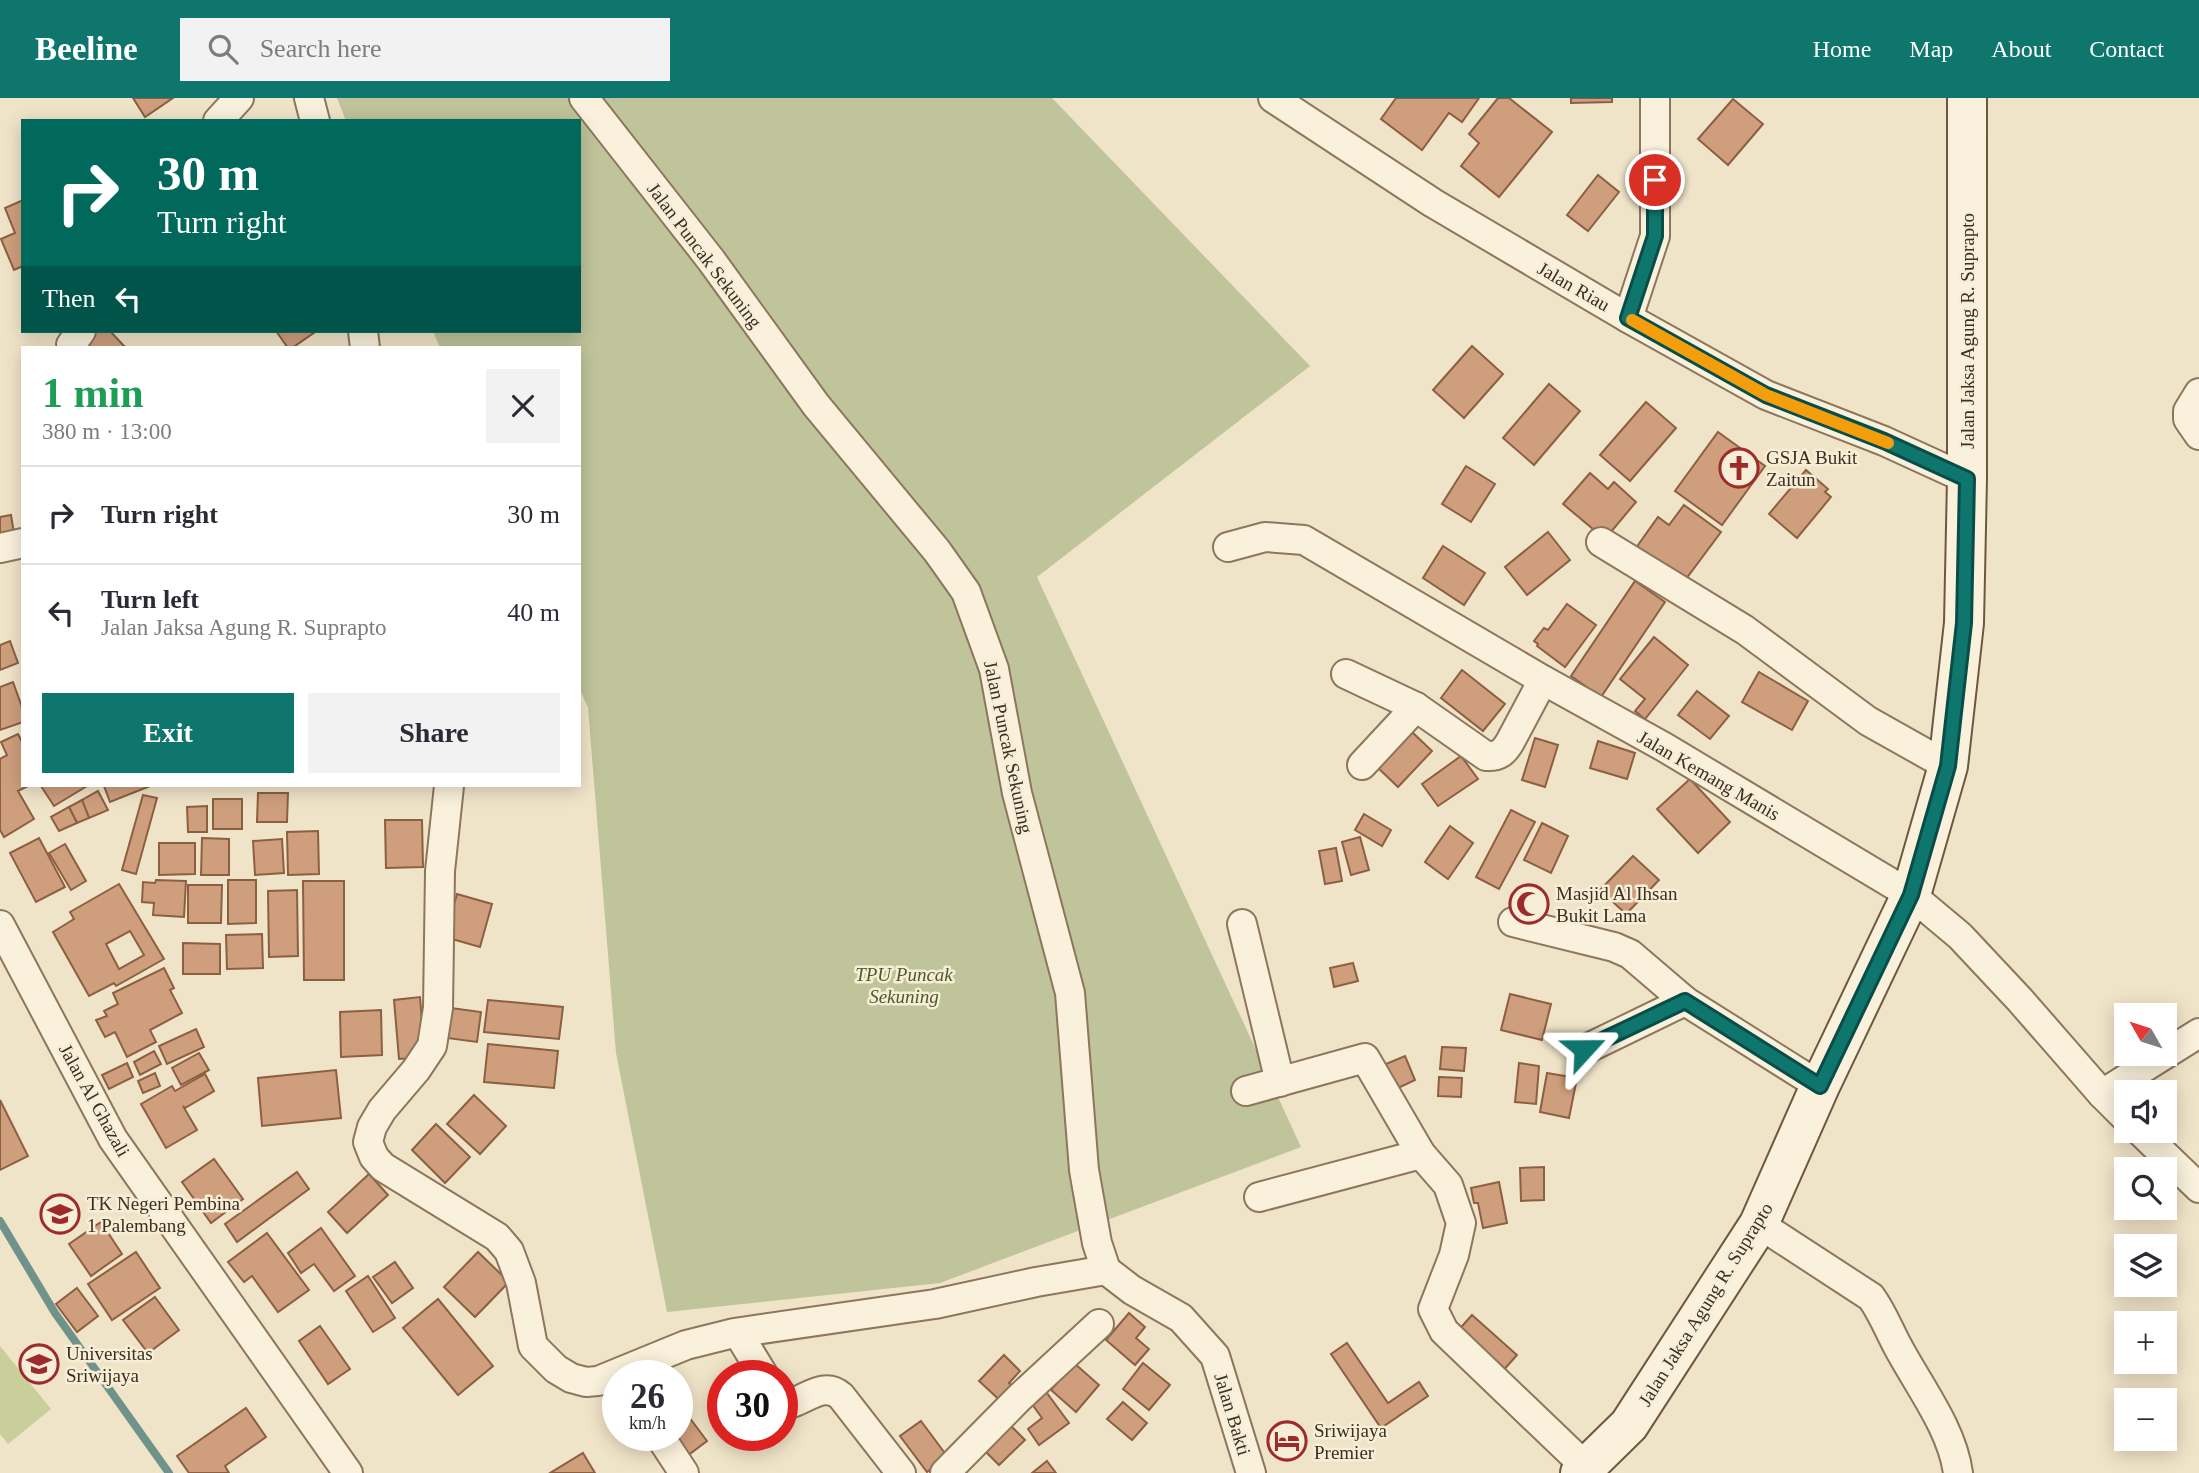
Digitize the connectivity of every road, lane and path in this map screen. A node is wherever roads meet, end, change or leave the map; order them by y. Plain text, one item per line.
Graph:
1 (239, 98) edge
2 (309, 98) edge
3 (584, 98) edge
4 (1273, 98) edge
5 (1655, 98) edge
6 (1967, 98) edge
7 (220, 119) edge
8 (314, 119) edge
9 (1628, 318) junction
10 (2199, 393) edge
11 (2199, 435) edge
12 (1967, 479) junction
13 (1601, 542) dead end
14 (21, 543) edge
15 (1228, 547) dead end
16 (0, 548) edge
17 (1346, 674) dead end
18 (1542, 680) junction
19 (1416, 707) junction
20 (1362, 765) dead end
21 (1948, 766) junction
22 (449, 787) edge
23 (1911, 895) junction
24 (1513, 922) dead end
25 (1242, 924) dead end
26 (0, 925) edge
27 (1685, 1001) junction
28 (2199, 1033) edge
29 (1584, 1049) dead end
30 (1280, 1082) junction
31 (1820, 1086) junction
32 (1246, 1091) dead end
33 (2102, 1094) junction
34 (2114, 1106) edge
35 (2152, 1143) edge
36 (1421, 1154) junction
37 (2199, 1188) edge
38 (1259, 1197) dead end
39 (1759, 1224) junction
40 (1106, 1270) junction
41 (1099, 1324) dead end
42 (738, 1333) junction
43 (652, 1360) edge
44 (754, 1360) edge
45 (602, 1380) edge
46 (798, 1400) edge
47 (670, 1451) edge
48 (1583, 1470) edge
49 (348, 1473) edge
50 (684, 1473) edge
51 (901, 1473) edge
52 (946, 1473) edge
53 (1251, 1473) edge
54 (1958, 1473) edge

1 - 7 street
2 - 8 street
3 - 40 street, Jalan Puncak Sekuning
4 - 9 street, Jalan Riau
5 - 9 street
6 - 12 main road, Jalan Jaksa Agung R. Suprapto
9 - 12 street, Jalan Riau
10 - 11 street
12 - 21 main road, Jalan Jaksa Agung R. Suprapto
13 - 21 street
14 - 16 street
15 - 18 street, Jalan Kemang Manis
17 - 19 street
18 - 19 street
18 - 23 street, Jalan Kemang Manis
19 - 20 street
21 - 23 main road, Jalan Jaksa Agung R. Suprapto
22 - 45 street
23 - 31 main road, Jalan Jaksa Agung R. Suprapto
23 - 33 street, Jalan Kemang Manis
24 - 27 street
25 - 30 street
26 - 49 street, Jalan Al Ghazali
27 - 29 street
27 - 31 street
28 - 33 street
30 - 32 street
30 - 36 street
31 - 39 main road, Jalan Jaksa Agung R. Suprapto
33 - 34 street, Jalan Kemang Manis
35 - 37 street
36 - 38 street
36 - 48 street
39 - 48 main road, Jalan Jaksa Agung R. Suprapto
39 - 54 street
40 - 42 street
40 - 53 street, Jalan Bakti
41 - 52 street
42 - 43 street
42 - 44 street
46 - 51 street
47 - 50 street

